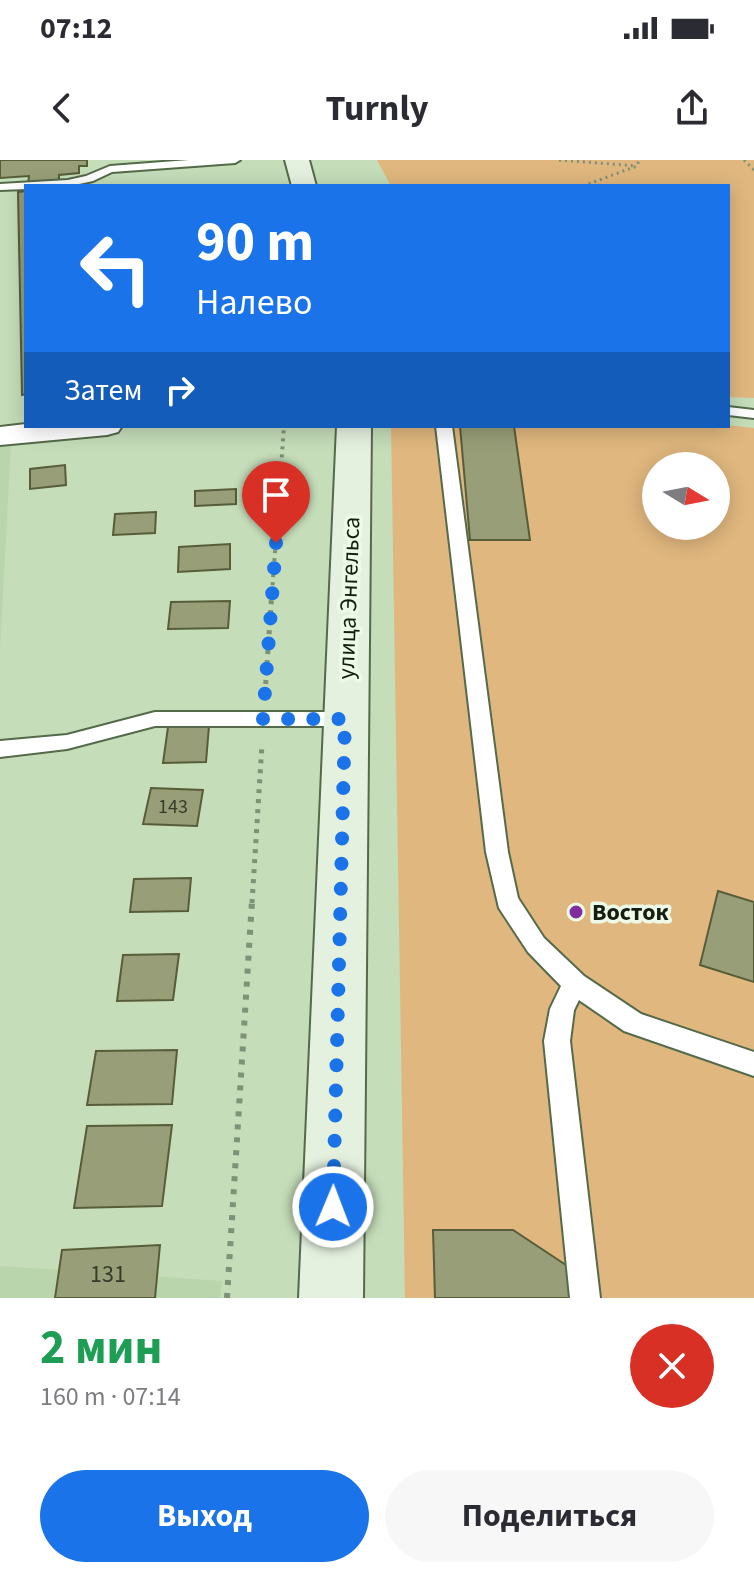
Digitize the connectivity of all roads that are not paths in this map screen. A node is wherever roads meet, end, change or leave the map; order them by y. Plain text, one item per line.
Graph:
1 (235, 160) edge
2 (297, 160) edge
3 (90, 182) edge
4 (54, 184) edge
5 (303, 184) edge
6 (24, 186) edge
7 (0, 187) edge
8 (730, 411) edge
9 (754, 414) edge
10 (86, 428) edge
11 (354, 428) edge
12 (444, 428) edge
13 (0, 436) edge
14 (345, 719) junction
15 (0, 749) edge
16 (575, 984) junction
17 (754, 1064) edge
18 (331, 1298) edge
19 (585, 1298) edge

1 - 3 lane
2 - 5 main road
3 - 4 lane
6 - 7 lane
8 - 9 lane
10 - 13 street
11 - 14 main road, улица Энгельса
12 - 16 lane
14 - 15 lane
14 - 18 main road, улица Энгельса
16 - 17 lane
16 - 19 lane

